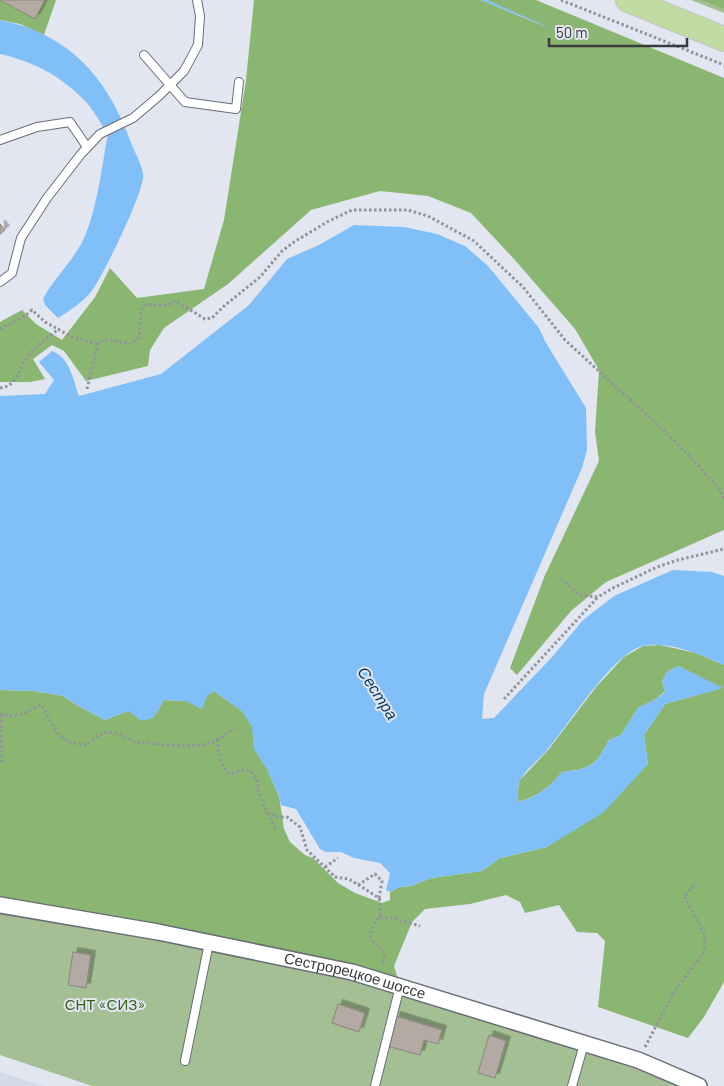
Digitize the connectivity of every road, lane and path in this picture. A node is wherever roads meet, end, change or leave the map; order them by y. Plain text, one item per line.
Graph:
1 (196, 0) edge
2 (561, 0) edge
3 (628, 0) edge
4 (724, 38) edge
5 (144, 54) dead end
6 (724, 65) edge
7 (240, 82) dead end
8 (170, 85) junction
9 (0, 140) edge
10 (87, 147) junction
11 (0, 282) edge
12 (0, 329) edge
13 (59, 329) junction
14 (98, 344) junction
15 (0, 388) edge
16 (87, 389) dead end
17 (724, 499) edge
18 (723, 548) edge
19 (561, 579) dead end
20 (598, 597) junction
21 (504, 699) dead end
22 (1, 714) edge
23 (235, 728) dead end
24 (218, 740) junction
25 (2, 762) dead end
26 (267, 813) junction
27 (276, 830) dead end
28 (338, 858) dead end
29 (325, 867) junction
30 (696, 884) dead end
31 (358, 885) junction
32 (379, 898) junction
33 (0, 905) edge
34 (380, 918) junction
35 (420, 926) dead end
36 (209, 943) junction
37 (380, 980) junction
38 (400, 986) junction
39 (584, 1044) junction
40 (638, 1060) junction
41 (185, 1061) dead end
42 (376, 1086) edge
43 (572, 1086) edge
44 (699, 1086) edge

1 - 8 lane
2 - 6 path
3 - 4 highway
5 - 8 lane
7 - 8 lane
8 - 10 lane
9 - 10 lane
10 - 11 lane
12 - 13 path
13 - 14 path
13 - 15 path
14 - 16 path
14 - 17 path
18 - 20 path
19 - 20 path
20 - 21 path
22 - 24 path
22 - 25 path
23 - 24 path
24 - 26 path
26 - 27 path
26 - 29 path
28 - 29 path
29 - 31 path
30 - 40 path
31 - 32 path
31 - 32 path
32 - 34 path
33 - 36 street, Сестрорецкое шоссе
34 - 35 path
34 - 37 path
36 - 37 street, Сестрорецкое шоссе
36 - 41 lane
37 - 38 street, Сестрорецкое шоссе
38 - 39 street, Сестрорецкое шоссе
38 - 42 lane
39 - 40 street, Сестрорецкое шоссе
39 - 43 lane
40 - 44 street, Сестрорецкое шоссе

